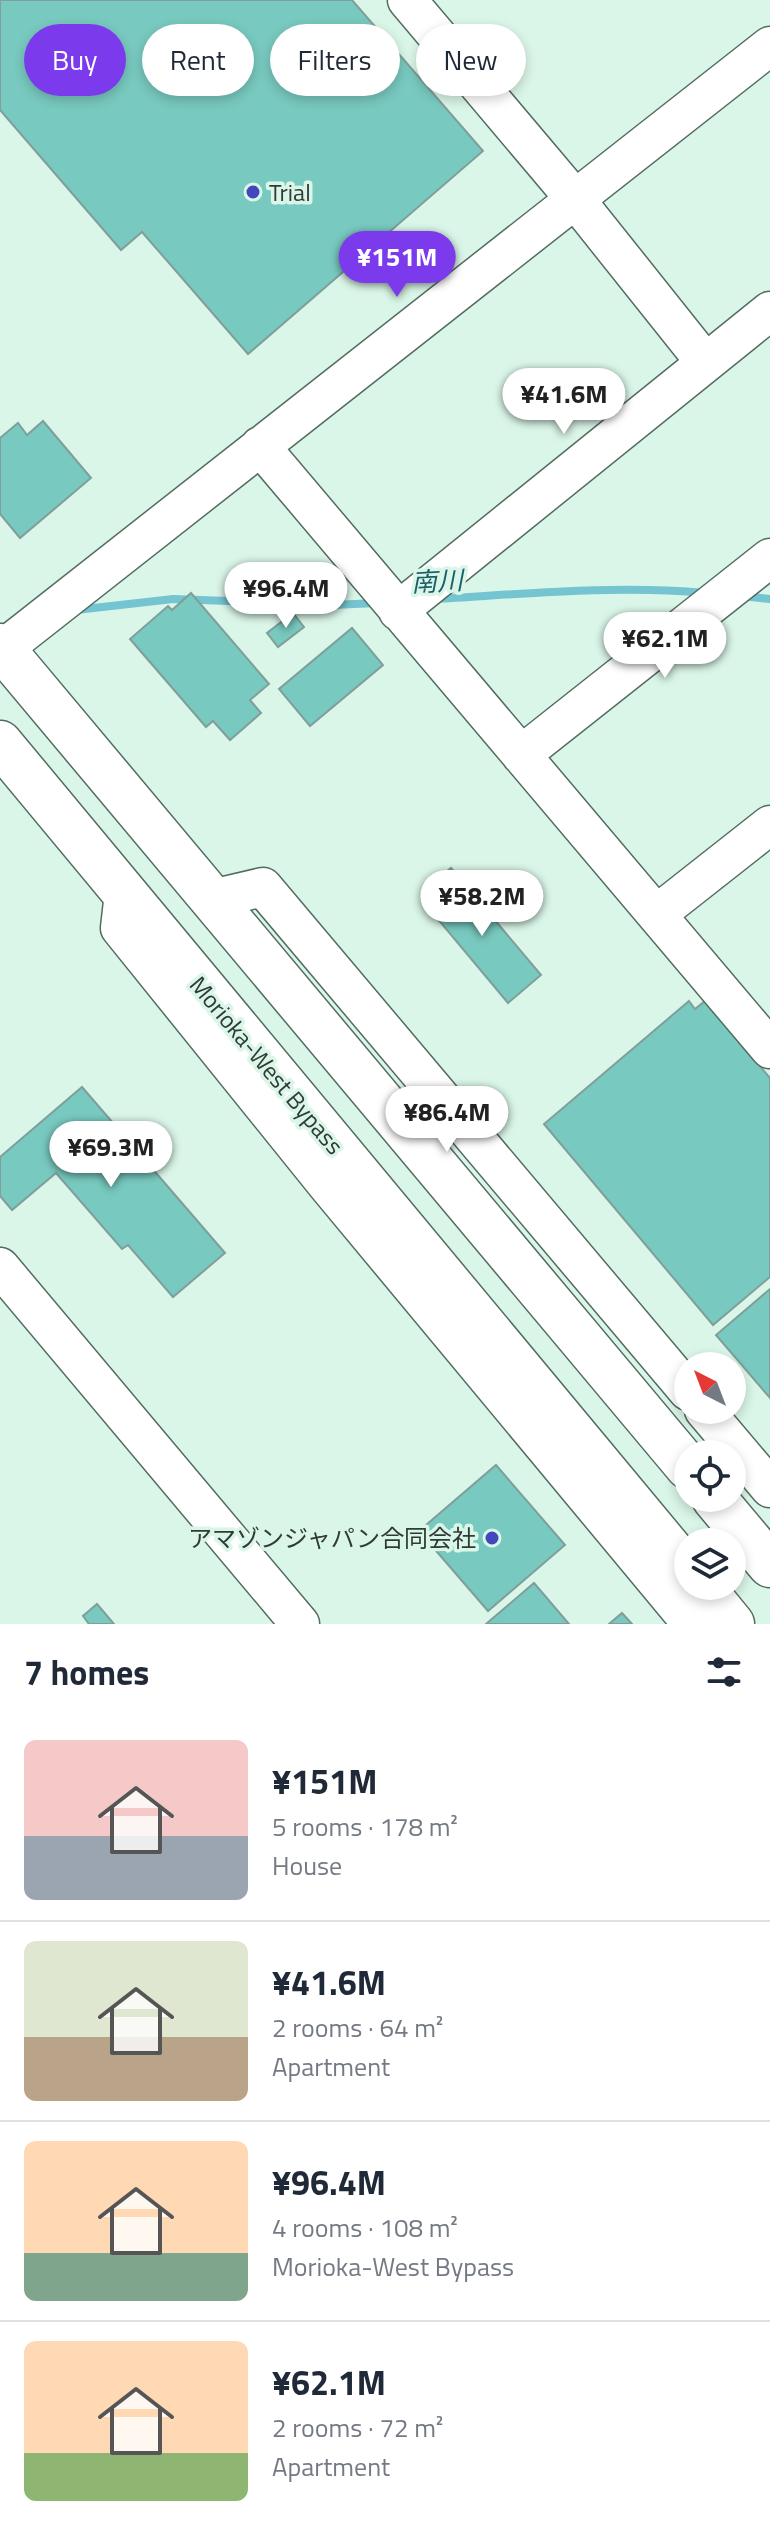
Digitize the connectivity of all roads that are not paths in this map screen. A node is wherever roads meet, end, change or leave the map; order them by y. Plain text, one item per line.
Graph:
1 (407, 0) edge
2 (770, 46) edge
3 (575, 199) junction
4 (770, 311) edge
5 (705, 362) junction
6 (260, 446) junction
7 (770, 558) edge
8 (398, 611) junction
9 (9, 642) edge
10 (0, 743) edge
11 (521, 755) junction
12 (770, 825) edge
13 (124, 893) junction
14 (212, 899) junction
15 (657, 914) junction
16 (770, 1049) edge
17 (0, 1267) edge
18 (674, 1374) edge
19 (716, 1424) edge
20 (674, 1450) edge
21 (770, 1488) edge
22 (726, 1512) edge
23 (674, 1554) edge
24 (770, 1565) edge
25 (712, 1600) edge
26 (300, 1624) edge
27 (692, 1624) edge
28 (732, 1624) edge

1 - 3 street
2 - 3 street
3 - 5 street
3 - 6 street
4 - 5 street
5 - 8 street
6 - 8 street
6 - 9 street
7 - 11 street
8 - 11 street
9 - 14 highway
10 - 13 highway, Morioka-West Bypass
11 - 15 street
12 - 15 street
13 - 23 highway, Morioka-West Bypass
13 - 27 street
14 - 18 street
14 - 20 highway
15 - 16 street
17 - 26 street
19 - 21 street
22 - 24 highway
25 - 28 highway

